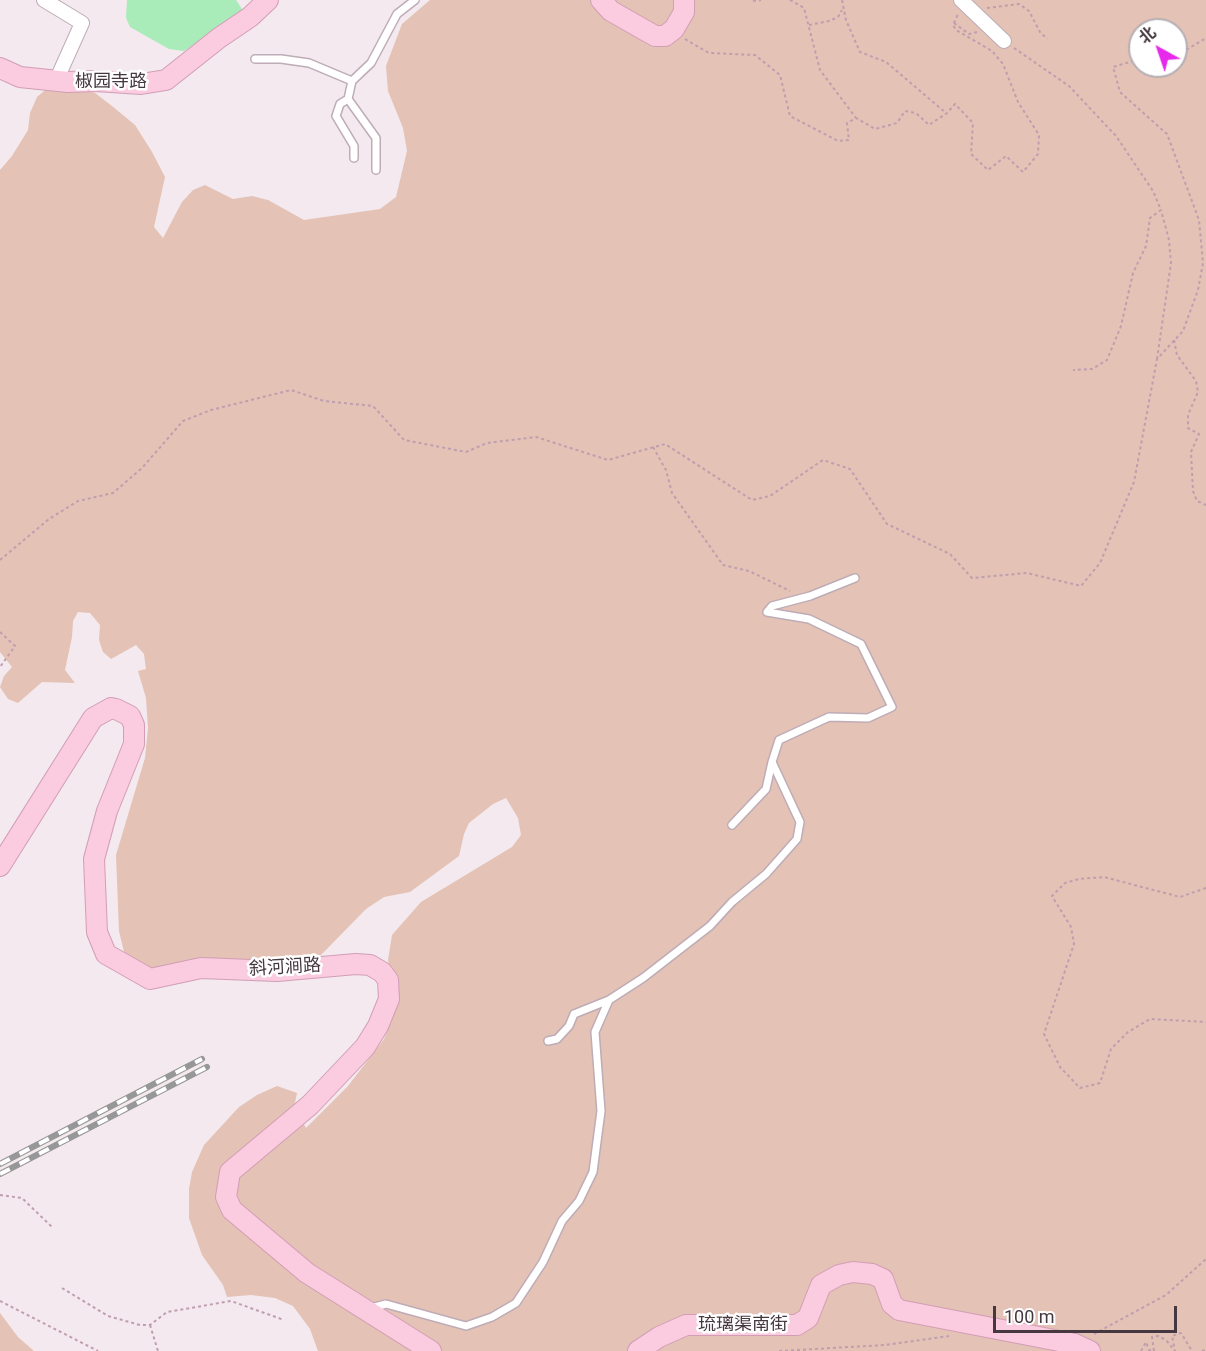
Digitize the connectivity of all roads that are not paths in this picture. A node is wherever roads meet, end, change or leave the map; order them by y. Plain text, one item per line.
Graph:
1 (44, 0) edge
2 (268, 0) edge
3 (415, 0) edge
4 (601, 0) edge
5 (684, 0) edge
6 (962, 2) edge
7 (1004, 41) road end
8 (255, 59) dead end
9 (0, 68) edge
10 (56, 81) junction
11 (352, 81) junction
12 (348, 99) junction
13 (354, 158) dead end
14 (376, 170) dead end
15 (855, 578) dead end
16 (772, 762) junction
17 (732, 825) dead end
18 (0, 866) edge
19 (609, 1000) junction
20 (548, 1041) dead end
21 (368, 1309) junction
22 (1083, 1348) edge
23 (431, 1351) edge
24 (638, 1351) edge

1 - 10 street
2 - 10 street, 椒园寺路
3 - 11 lane
4 - 5 street
6 - 7 street
8 - 11 lane
9 - 10 street, 椒园寺路
11 - 12 lane
12 - 13 lane
12 - 14 lane
15 - 16 lane
16 - 17 lane
16 - 19 lane
18 - 21 street, 斜河涧路
19 - 20 lane
19 - 21 lane
21 - 23 street, 斜河涧路
22 - 24 street, 琉璃渠南街

